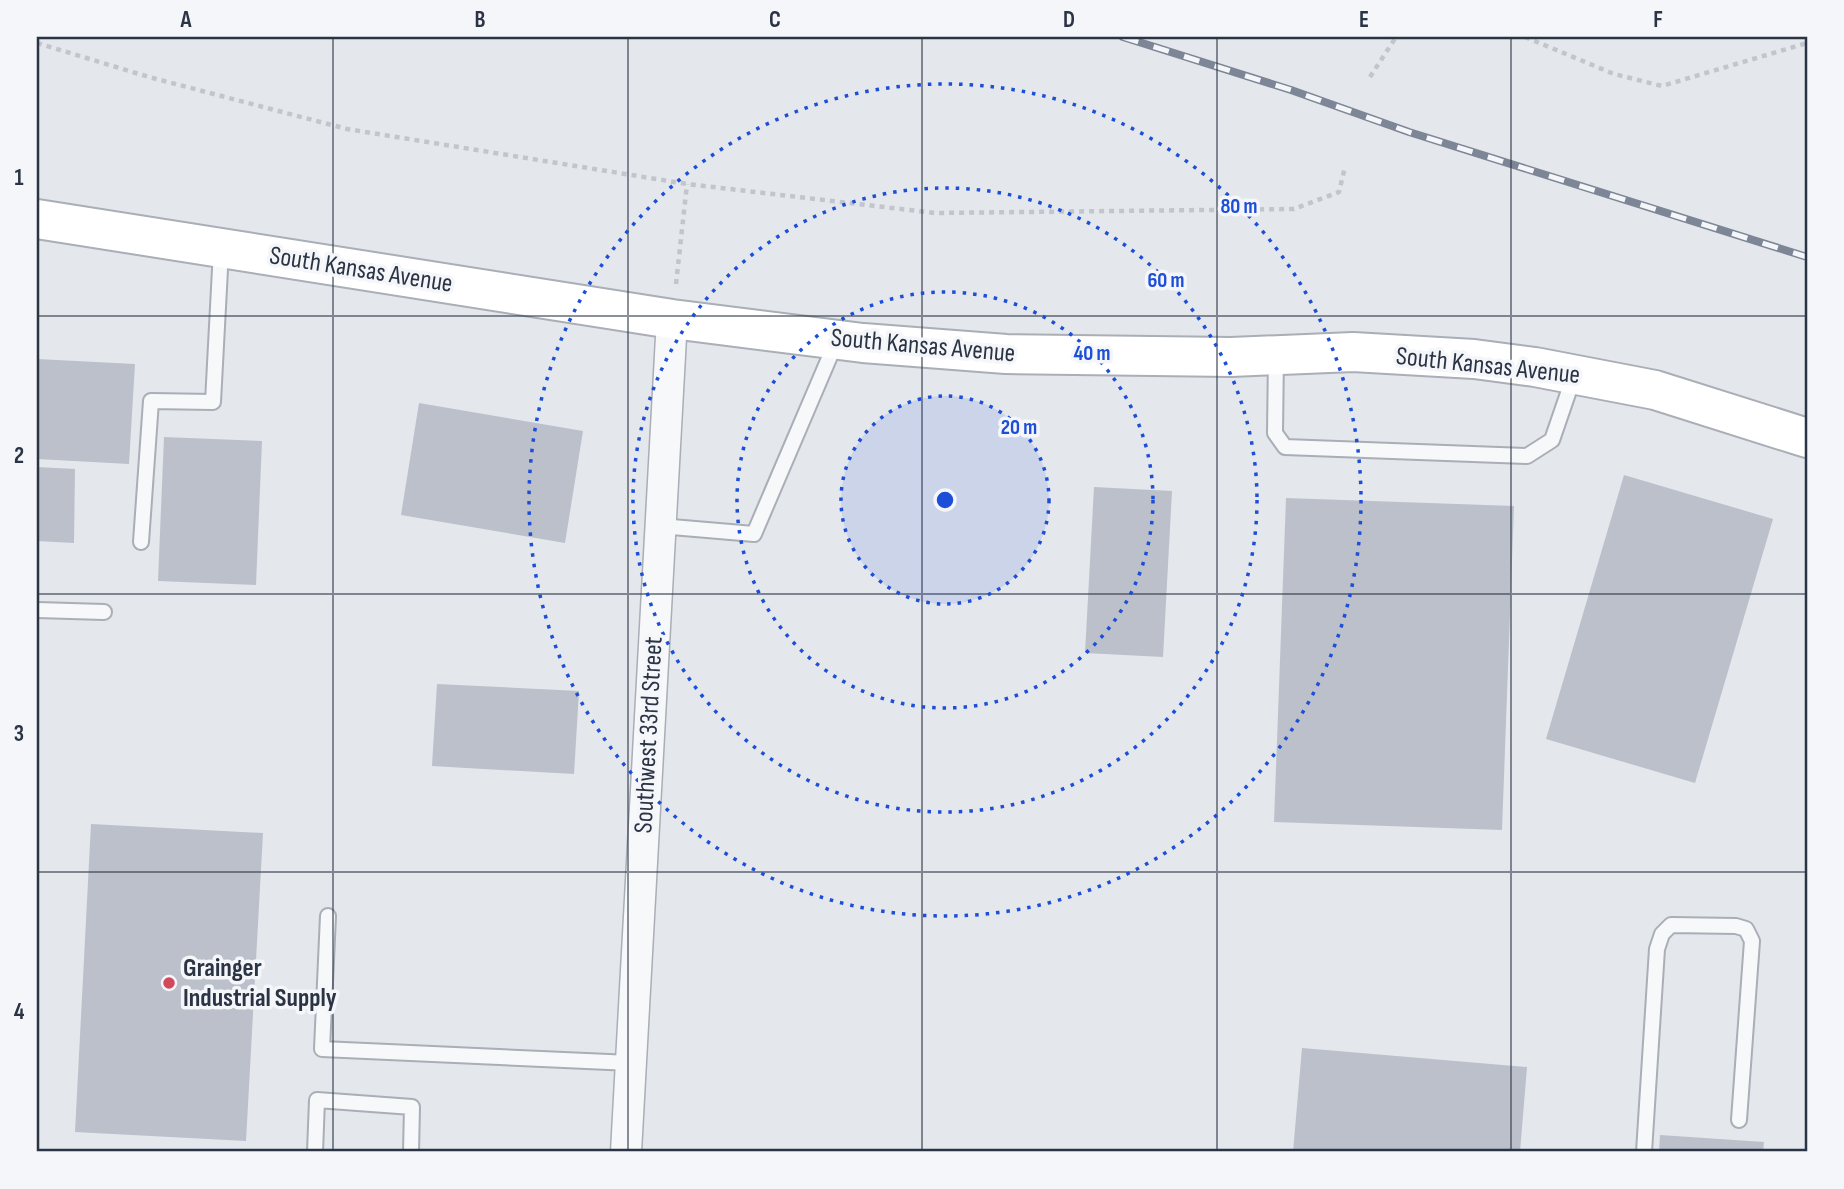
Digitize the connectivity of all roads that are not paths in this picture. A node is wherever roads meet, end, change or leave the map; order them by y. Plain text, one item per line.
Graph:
1 (37, 219) edge
2 (222, 248) junction
3 (672, 319) junction
4 (836, 340) junction
5 (1276, 354) junction
6 (1575, 374) junction
7 (1807, 438) edge
8 (660, 526) junction
9 (141, 542) dead end
10 (37, 610) edge
11 (104, 612) dead end
12 (328, 916) dead end
13 (631, 1063) junction
14 (1739, 1120) dead end
15 (315, 1152) edge
16 (411, 1152) edge
17 (626, 1152) edge
18 (1644, 1152) edge

1 - 2 main road, South Kansas Avenue
2 - 3 main road, South Kansas Avenue
2 - 9 lane
3 - 4 main road, South Kansas Avenue
3 - 8 street, Southwest 33rd Street
4 - 5 main road, South Kansas Avenue
4 - 8 lane
5 - 6 main road, South Kansas Avenue
5 - 6 lane
6 - 7 main road, South Kansas Avenue
8 - 13 street, Southwest 33rd Street
10 - 11 lane
12 - 13 lane
13 - 17 street, Southwest 33rd Street
14 - 18 lane
15 - 16 lane

